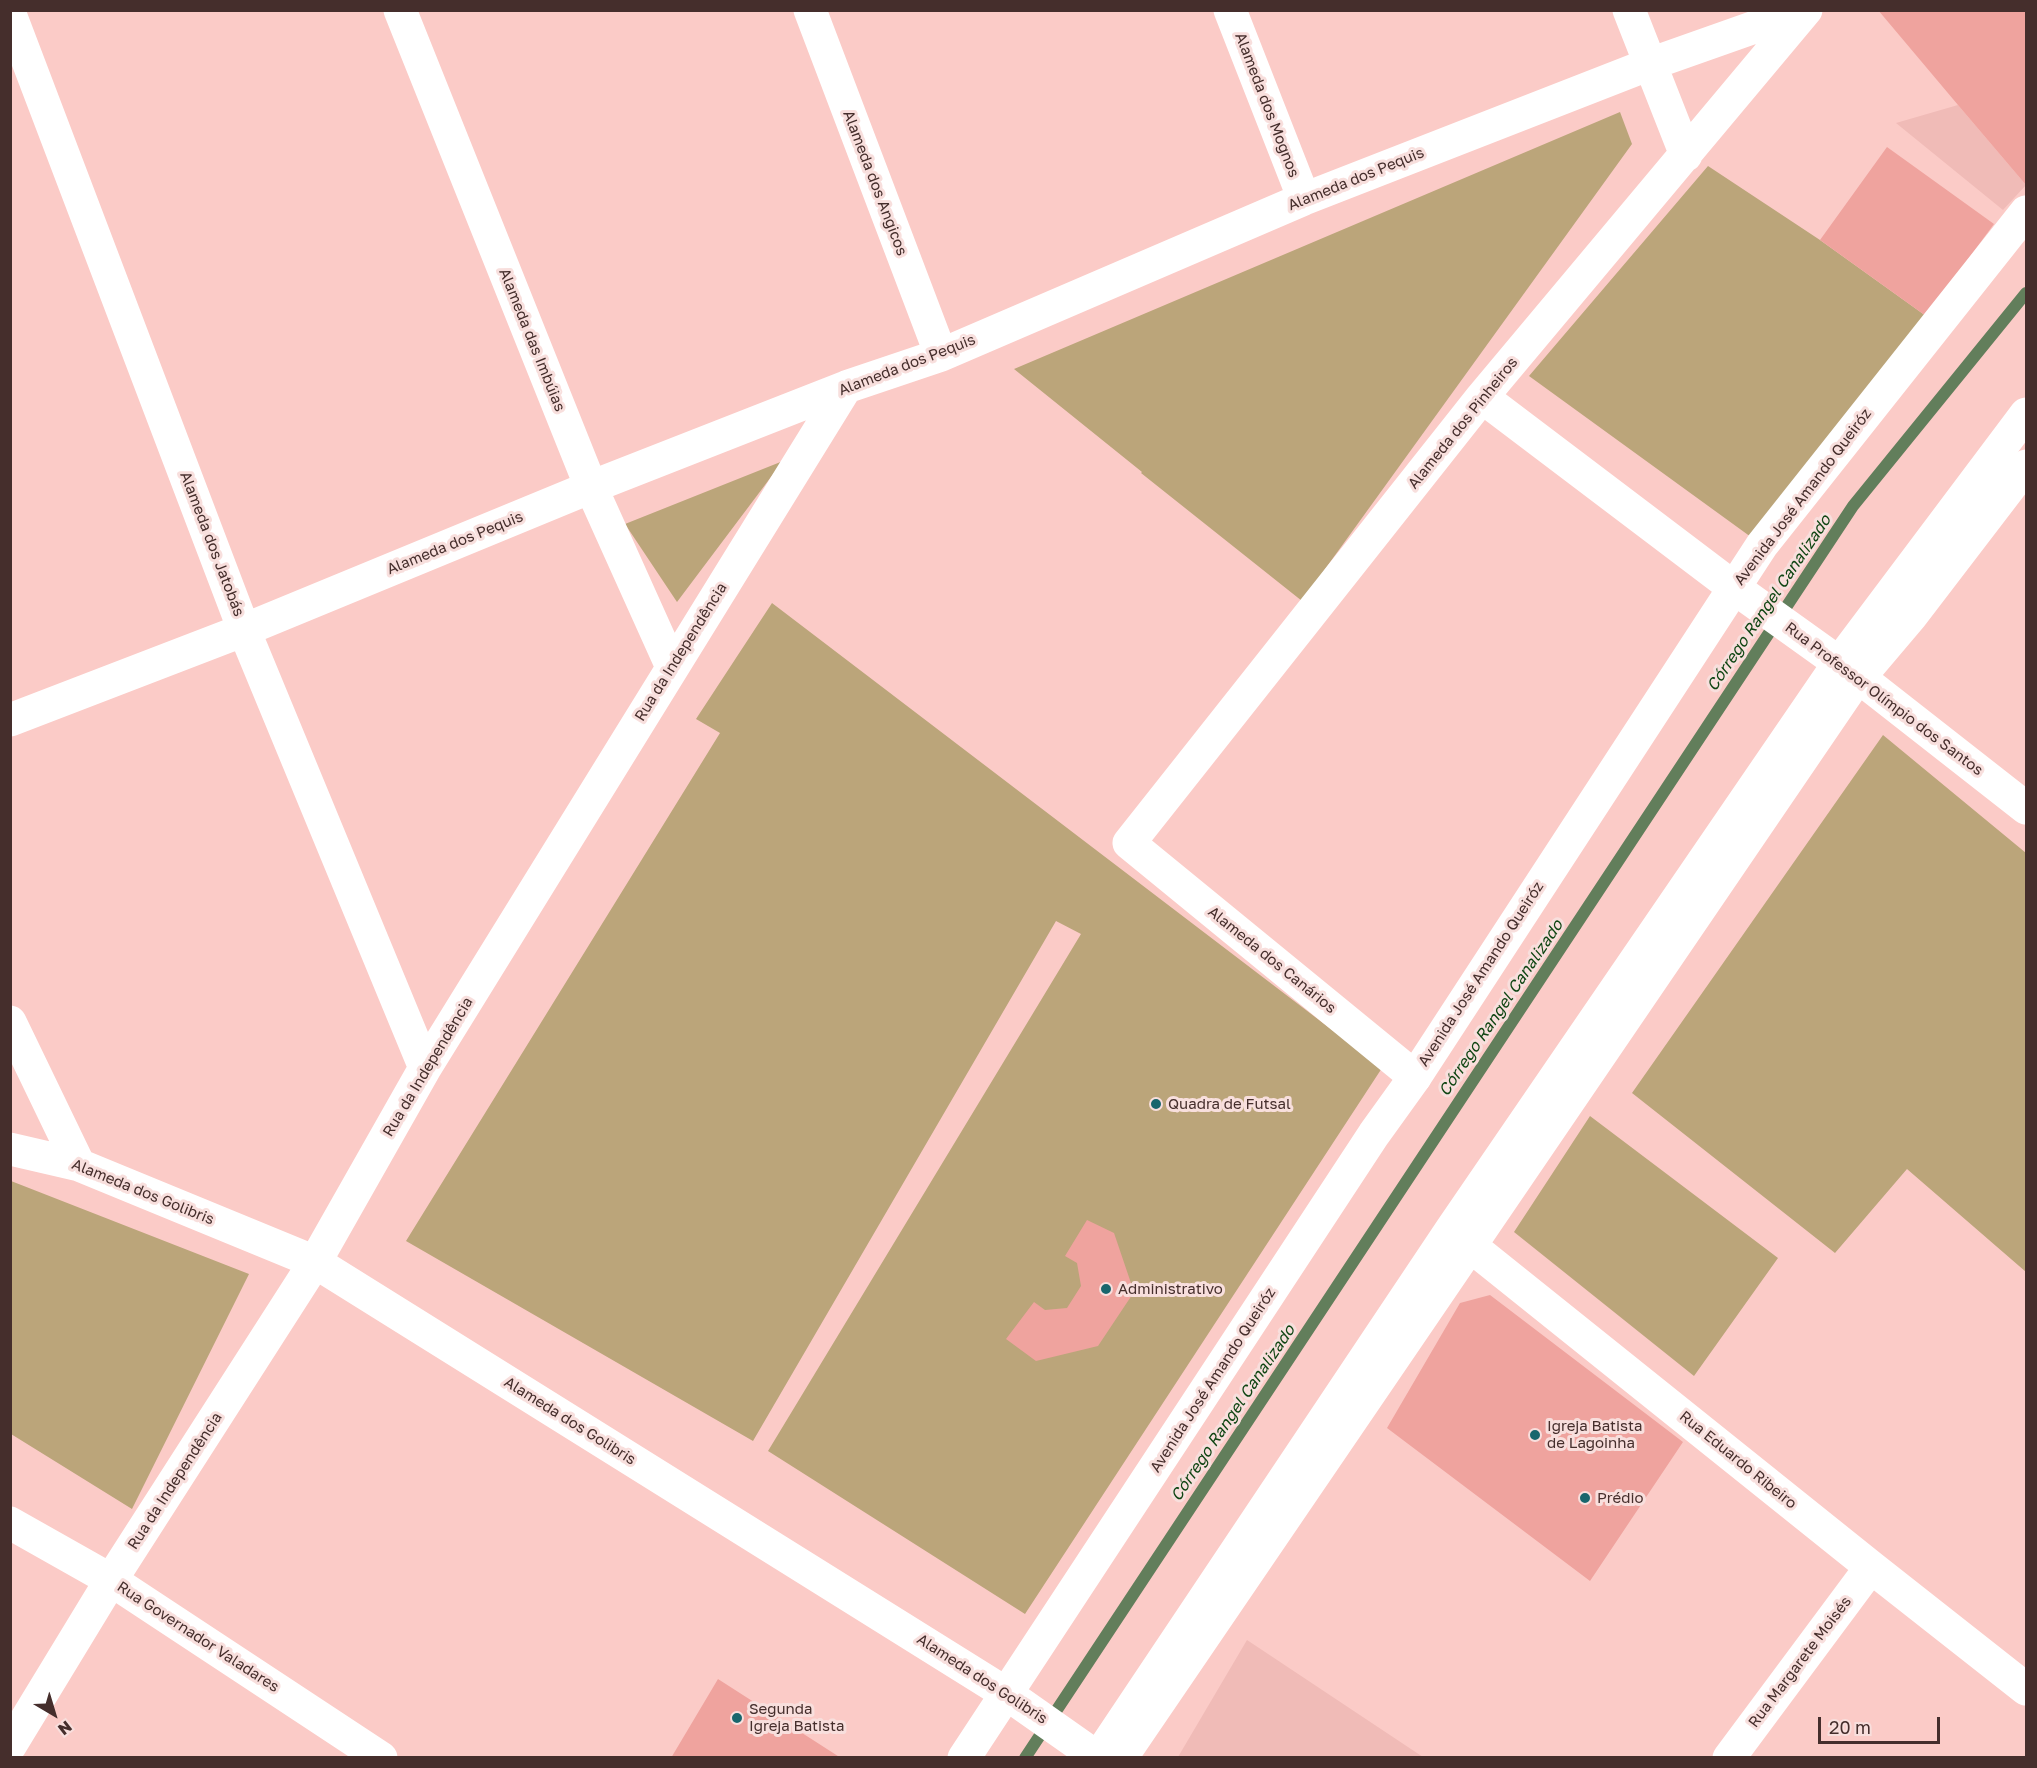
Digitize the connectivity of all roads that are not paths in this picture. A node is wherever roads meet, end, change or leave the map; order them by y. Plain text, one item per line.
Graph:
1 (400, 10) edge
2 (810, 10) edge
3 (1230, 10) edge
4 (1629, 10) edge
5 (1804, 10) edge
6 (10, 14) edge
7 (1650, 64) junction
8 (1686, 155) junction
9 (1304, 199) junction
10 (2026, 212) edge
11 (941, 355) junction
12 (846, 387) junction
13 (1482, 397) junction
14 (2026, 414) edge
15 (2026, 466) edge
16 (591, 487) junction
17 (1743, 594) junction
18 (244, 630) junction
19 (1839, 663) junction
20 (672, 667) junction
21 (10, 720) edge
22 (2026, 808) edge
23 (1129, 843) joint
24 (10, 1022) edge
25 (426, 1068) junction
26 (1414, 1077) junction
27 (10, 1149) edge
28 (79, 1165) junction
29 (1460, 1238) junction
30 (315, 1262) junction
31 (10, 1522) edge
32 (1871, 1567) junction
33 (111, 1580) junction
34 (2026, 1689) edge
35 (1015, 1699) junction
36 (10, 1746) edge
37 (1092, 1753) edge
38 (381, 1758) edge
39 (964, 1758) edge
40 (1121, 1758) edge
41 (1729, 1758) edge

1 - 16 street, Alameda das Imbúias
2 - 11 street, Alameda dos Angicos
3 - 9 street, Alameda dos Mognos
4 - 7 street
5 - 7 street, Alameda dos Pequis
5 - 8 street, Alameda dos Pinheiros
6 - 18 street, Alameda dos Jatobás
7 - 8 street
7 - 9 street, Alameda dos Pequis
8 - 13 street, Alameda dos Pinheiros
9 - 11 street, Alameda dos Pequis
10 - 17 street, Avenida José Amando Queiróz
11 - 12 street, Alameda dos Pequis
12 - 16 street, Alameda dos Pequis
12 - 20 street, Rua da Independência
13 - 17 street, Rua Professor Olímpio dos Santos
13 - 23 street, Alameda dos Pinheiros
14 - 19 street
15 - 19 street
16 - 18 street, Alameda dos Pequis
16 - 20 street, Alameda das Imbúias
17 - 19 street, Rua Professor Olímpio dos Santos
17 - 26 street, Avenida José Amando Queiróz
18 - 21 street, Alameda dos Pequis
18 - 25 street, Alameda dos Jatobás
19 - 22 street, Rua Professor Olímpio dos Santos
19 - 29 street
20 - 25 street, Rua da Independência
23 - 26 street, Alameda dos Canários
24 - 28 street
25 - 30 street, Rua da Independência
26 - 35 street, Avenida José Amando Queiróz
27 - 28 street, Alameda dos Golibris
28 - 30 street, Alameda dos Golibris
29 - 32 street, Rua Eduardo Ribeiro
29 - 37 street
29 - 40 street
30 - 33 street, Rua da Independência
30 - 35 street, Alameda dos Golibris
31 - 33 street, Rua Governador Valadares
32 - 34 street, Rua Eduardo Ribeiro
32 - 41 street, Rua Margarete Moisés
33 - 36 street, Rua da Independência
33 - 38 street, Rua Governador Valadares
35 - 37 street, Alameda dos Golibris
35 - 39 street, Avenida José Amando Queiróz

